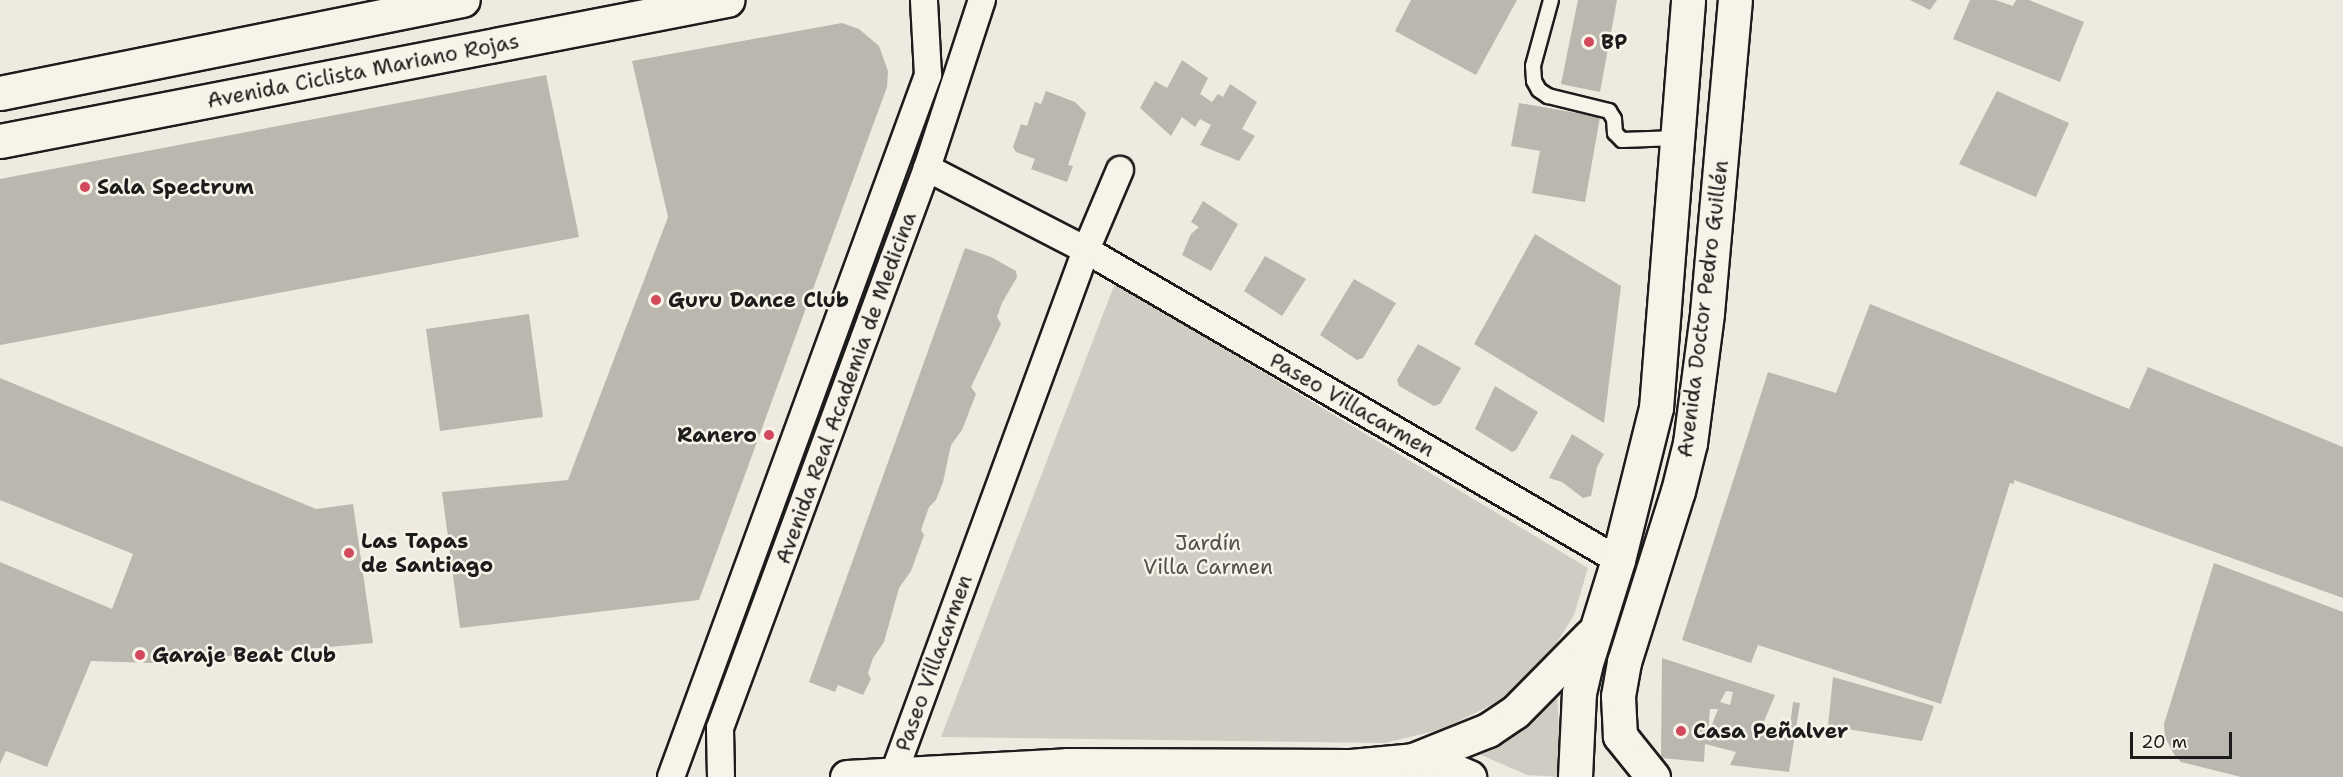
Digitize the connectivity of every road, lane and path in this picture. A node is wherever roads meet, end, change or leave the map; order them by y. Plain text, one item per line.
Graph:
1 (463, 0) edge
2 (727, 0) edge
3 (924, 0) edge
4 (982, 0) edge
5 (1551, 0) edge
6 (1688, 0) edge
7 (1736, 0) edge
8 (0, 93) edge
9 (1678, 138) junction
10 (0, 141) edge
11 (915, 155) junction
12 (1120, 170) dead end
13 (1086, 250) junction
14 (1618, 560) junction
15 (1596, 631) junction
16 (1413, 760) junction
17 (1351, 766) junction
18 (1066, 771) edge
19 (894, 773) junction
20 (671, 777) edge
21 (721, 777) edge
22 (847, 777) edge
23 (1381, 777) edge
24 (1469, 777) edge
25 (1575, 777) edge
26 (1653, 777) edge

1 - 8 main road
2 - 10 main road, Avenida Ciclista Mariano Rojas
3 - 11 street, Avenida Real Academia de Medicina
4 - 11 street, Avenida Real Academia de Medicina
5 - 9 lane
6 - 9 main road, Avenida Doctor Pedro Guillén
7 - 26 main road, Avenida Doctor Pedro Guillén
9 - 14 main road, Avenida Doctor Pedro Guillén
11 - 13 street, Paseo Villacarmen
11 - 20 street, Avenida Real Academia de Medicina
11 - 21 street, Avenida Real Academia de Medicina
12 - 13 street, Paseo Villacarmen
13 - 14 street, Paseo Villacarmen
13 - 19 street, Paseo Villacarmen
14 - 15 main road, Avenida Doctor Pedro Guillén
15 - 16 main road
15 - 25 main road, Avenida Doctor Pedro Guillén
16 - 17 main road
16 - 24 main road
17 - 18 main road
17 - 23 main road
18 - 19 main road
19 - 22 main road

